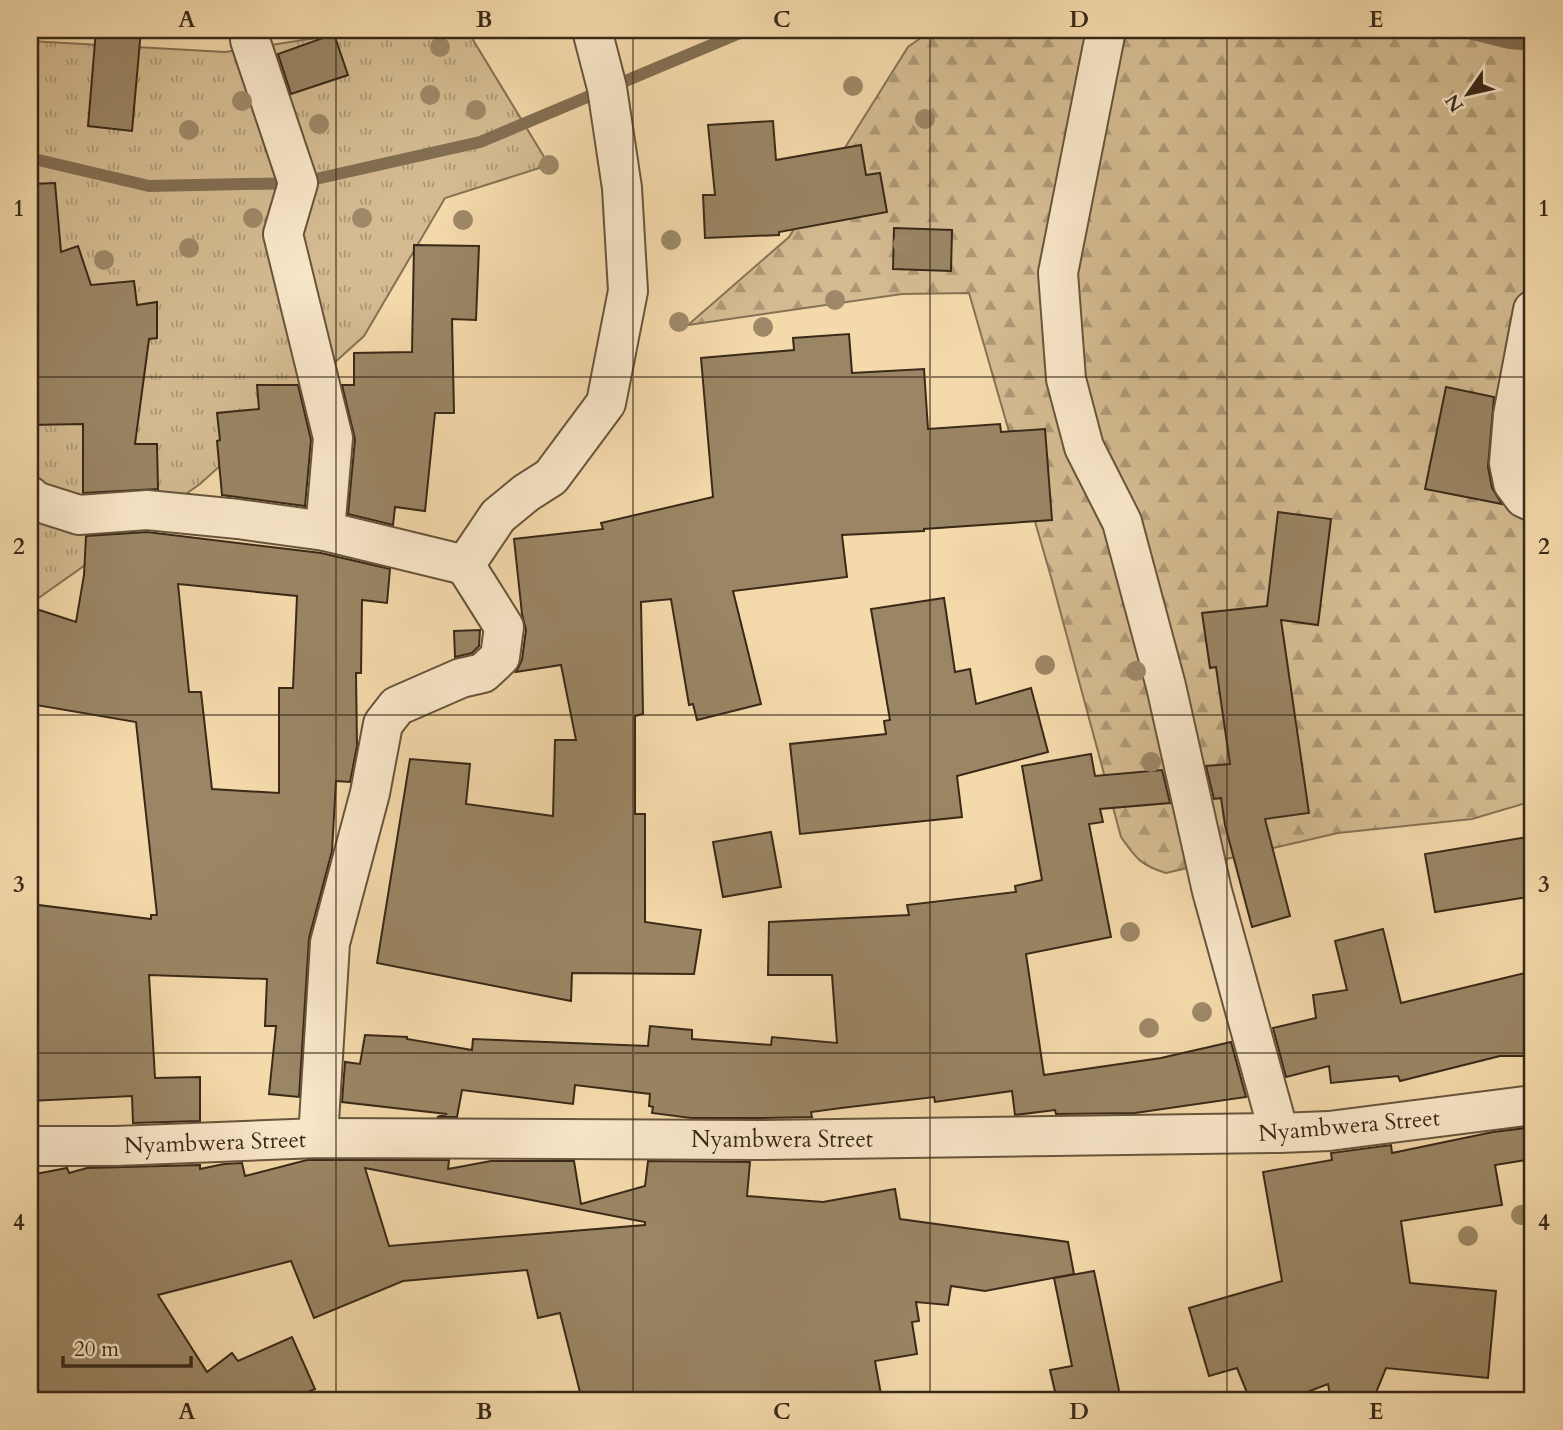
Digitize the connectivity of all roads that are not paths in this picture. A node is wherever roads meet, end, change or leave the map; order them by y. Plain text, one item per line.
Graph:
1 (251, 30) edge
2 (592, 30) edge
3 (1106, 30) edge
4 (1533, 310) edge
5 (30, 496) edge
6 (1533, 502) edge
7 (325, 531) junction
8 (465, 565) junction
9 (1533, 1105) edge
10 (1279, 1133) junction
11 (318, 1138) junction
12 (30, 1146) edge

1 - 7 street
2 - 8 street
3 - 10 street
4 - 6 street
5 - 7 street
7 - 8 street
8 - 11 street
9 - 10 street, Nyambwera Street
10 - 11 street, Nyambwera Street
11 - 12 street, Nyambwera Street

